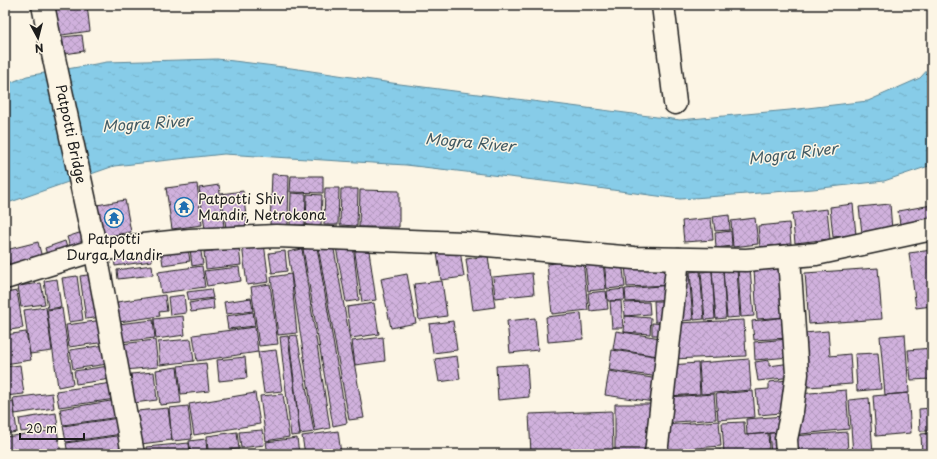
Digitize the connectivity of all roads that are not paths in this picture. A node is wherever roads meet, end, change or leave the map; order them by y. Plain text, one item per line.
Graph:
1 (43, 5) edge
2 (663, 5) edge
3 (676, 103) dead end
4 (932, 229) edge
5 (93, 239) junction
6 (789, 257) junction
7 (678, 259) junction
8 (5, 278) edge
9 (133, 454) edge
10 (656, 454) edge
11 (787, 454) edge

1 - 5 street, Patpotti Bridge
2 - 3 street
4 - 6 street
5 - 7 street
5 - 8 street
5 - 9 street, Patpotti Bridge
6 - 7 street
6 - 11 street
7 - 10 street

